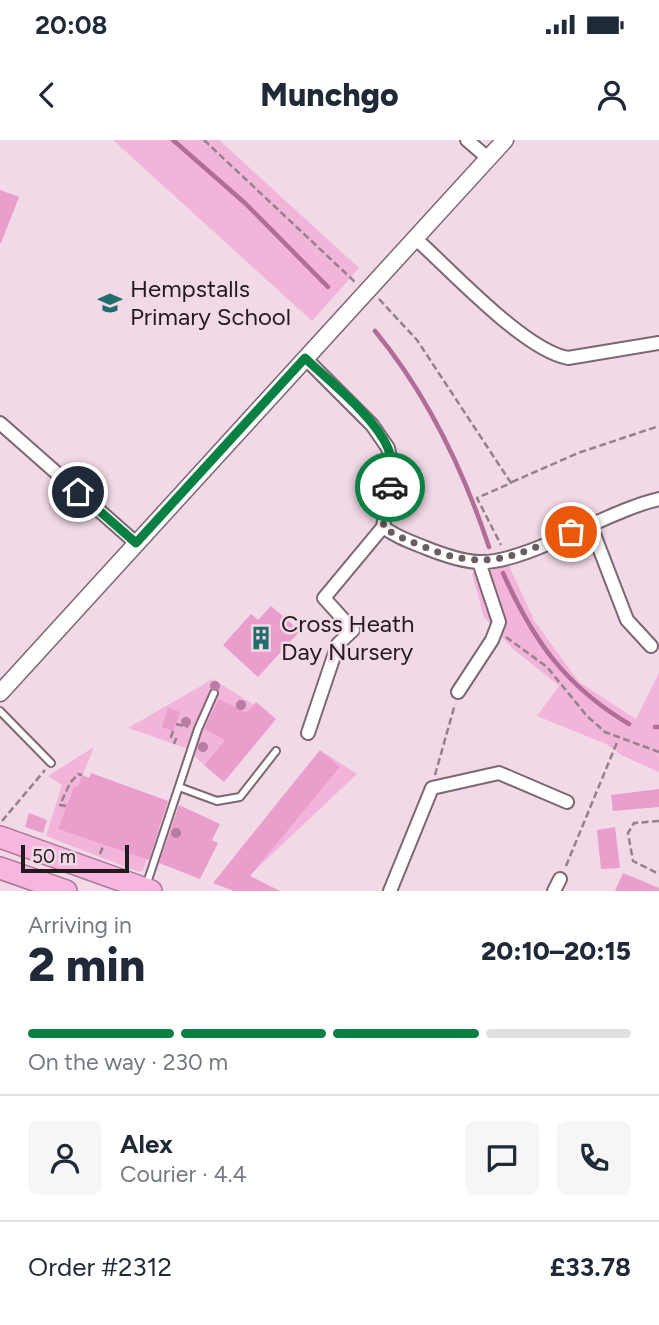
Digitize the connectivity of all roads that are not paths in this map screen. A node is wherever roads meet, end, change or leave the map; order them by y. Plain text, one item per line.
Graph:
1 (467, 140) edge
2 (505, 140) edge
3 (489, 159) junction
4 (416, 239) junction
5 (659, 343) edge
6 (305, 358) junction
7 (0, 423) edge
8 (659, 499) edge
9 (590, 524) junction
10 (383, 527) junction
11 (136, 543) junction
12 (479, 562) junction
13 (651, 646) dead end
14 (458, 692) road end
15 (0, 693) edge
16 (214, 693) dead end
17 (0, 711) edge
18 (308, 733) dead end
19 (276, 751) dead end
20 (51, 762) road end
21 (179, 787) junction
22 (567, 802) dead end
23 (0, 837) edge
24 (0, 856) edge
25 (0, 868) edge
26 (61, 889) edge
27 (148, 890) edge
28 (390, 891) edge

1 - 3 street
2 - 3 street
3 - 4 street
4 - 5 street
4 - 6 street
6 - 10 street
6 - 11 street
7 - 11 street
8 - 9 street
9 - 12 street
9 - 13 street
10 - 12 street
10 - 18 street
11 - 15 street
12 - 14 street
16 - 21 lane
17 - 20 lane
19 - 21 lane
21 - 27 lane
22 - 28 street
23 - 27 highway
24 - 26 highway
25 - 26 highway

